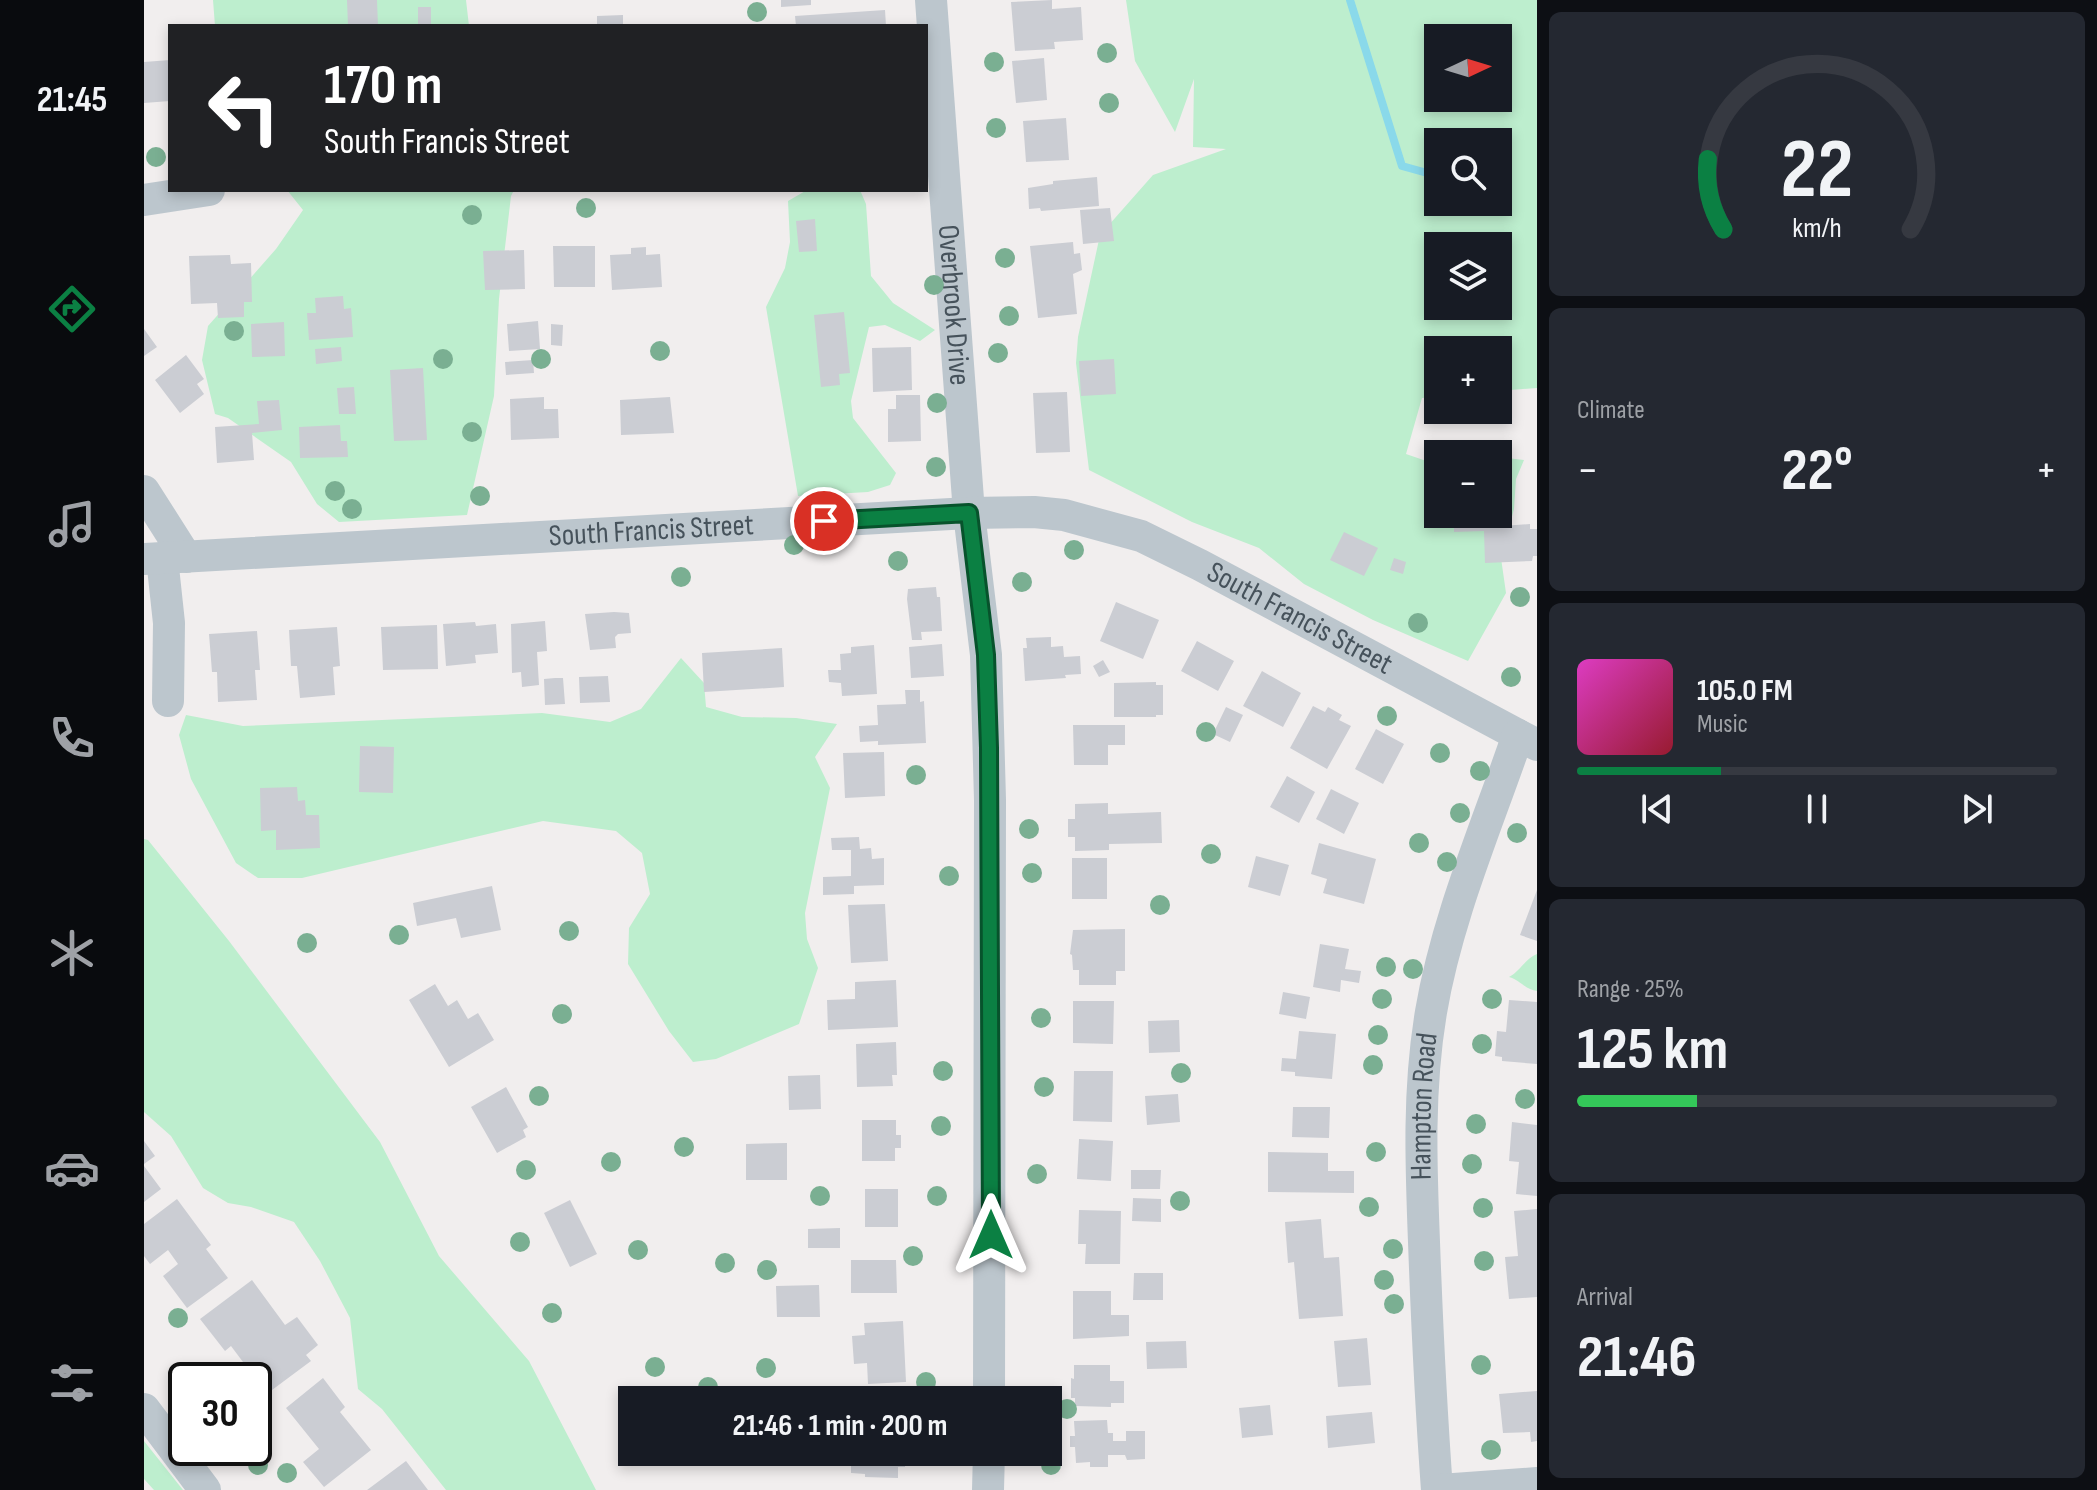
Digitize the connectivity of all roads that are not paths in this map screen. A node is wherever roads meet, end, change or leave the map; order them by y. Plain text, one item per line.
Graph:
1 (931, 0) edge
2 (934, 150) edge
3 (196, 192) edge
4 (144, 200) edge
5 (144, 491) edge
6 (969, 513) junction
7 (164, 558) edge
8 (168, 701) dead end
9 (1530, 735) edge
10 (989, 1386) edge
11 (144, 1409) edge
12 (989, 1466) edge
13 (1537, 1483) edge
14 (205, 1490) edge
15 (988, 1490) edge
16 (1438, 1490) edge

1 - 2 street, Overbrook Drive
2 - 6 street, Overbrook Drive
3 - 4 street
5 - 7 street
6 - 7 street, South Francis Street
6 - 9 street, South Francis Street
6 - 10 street, Overbrook Drive
7 - 8 street
9 - 16 street, Hampton Road
11 - 14 street
12 - 15 street
13 - 16 street

